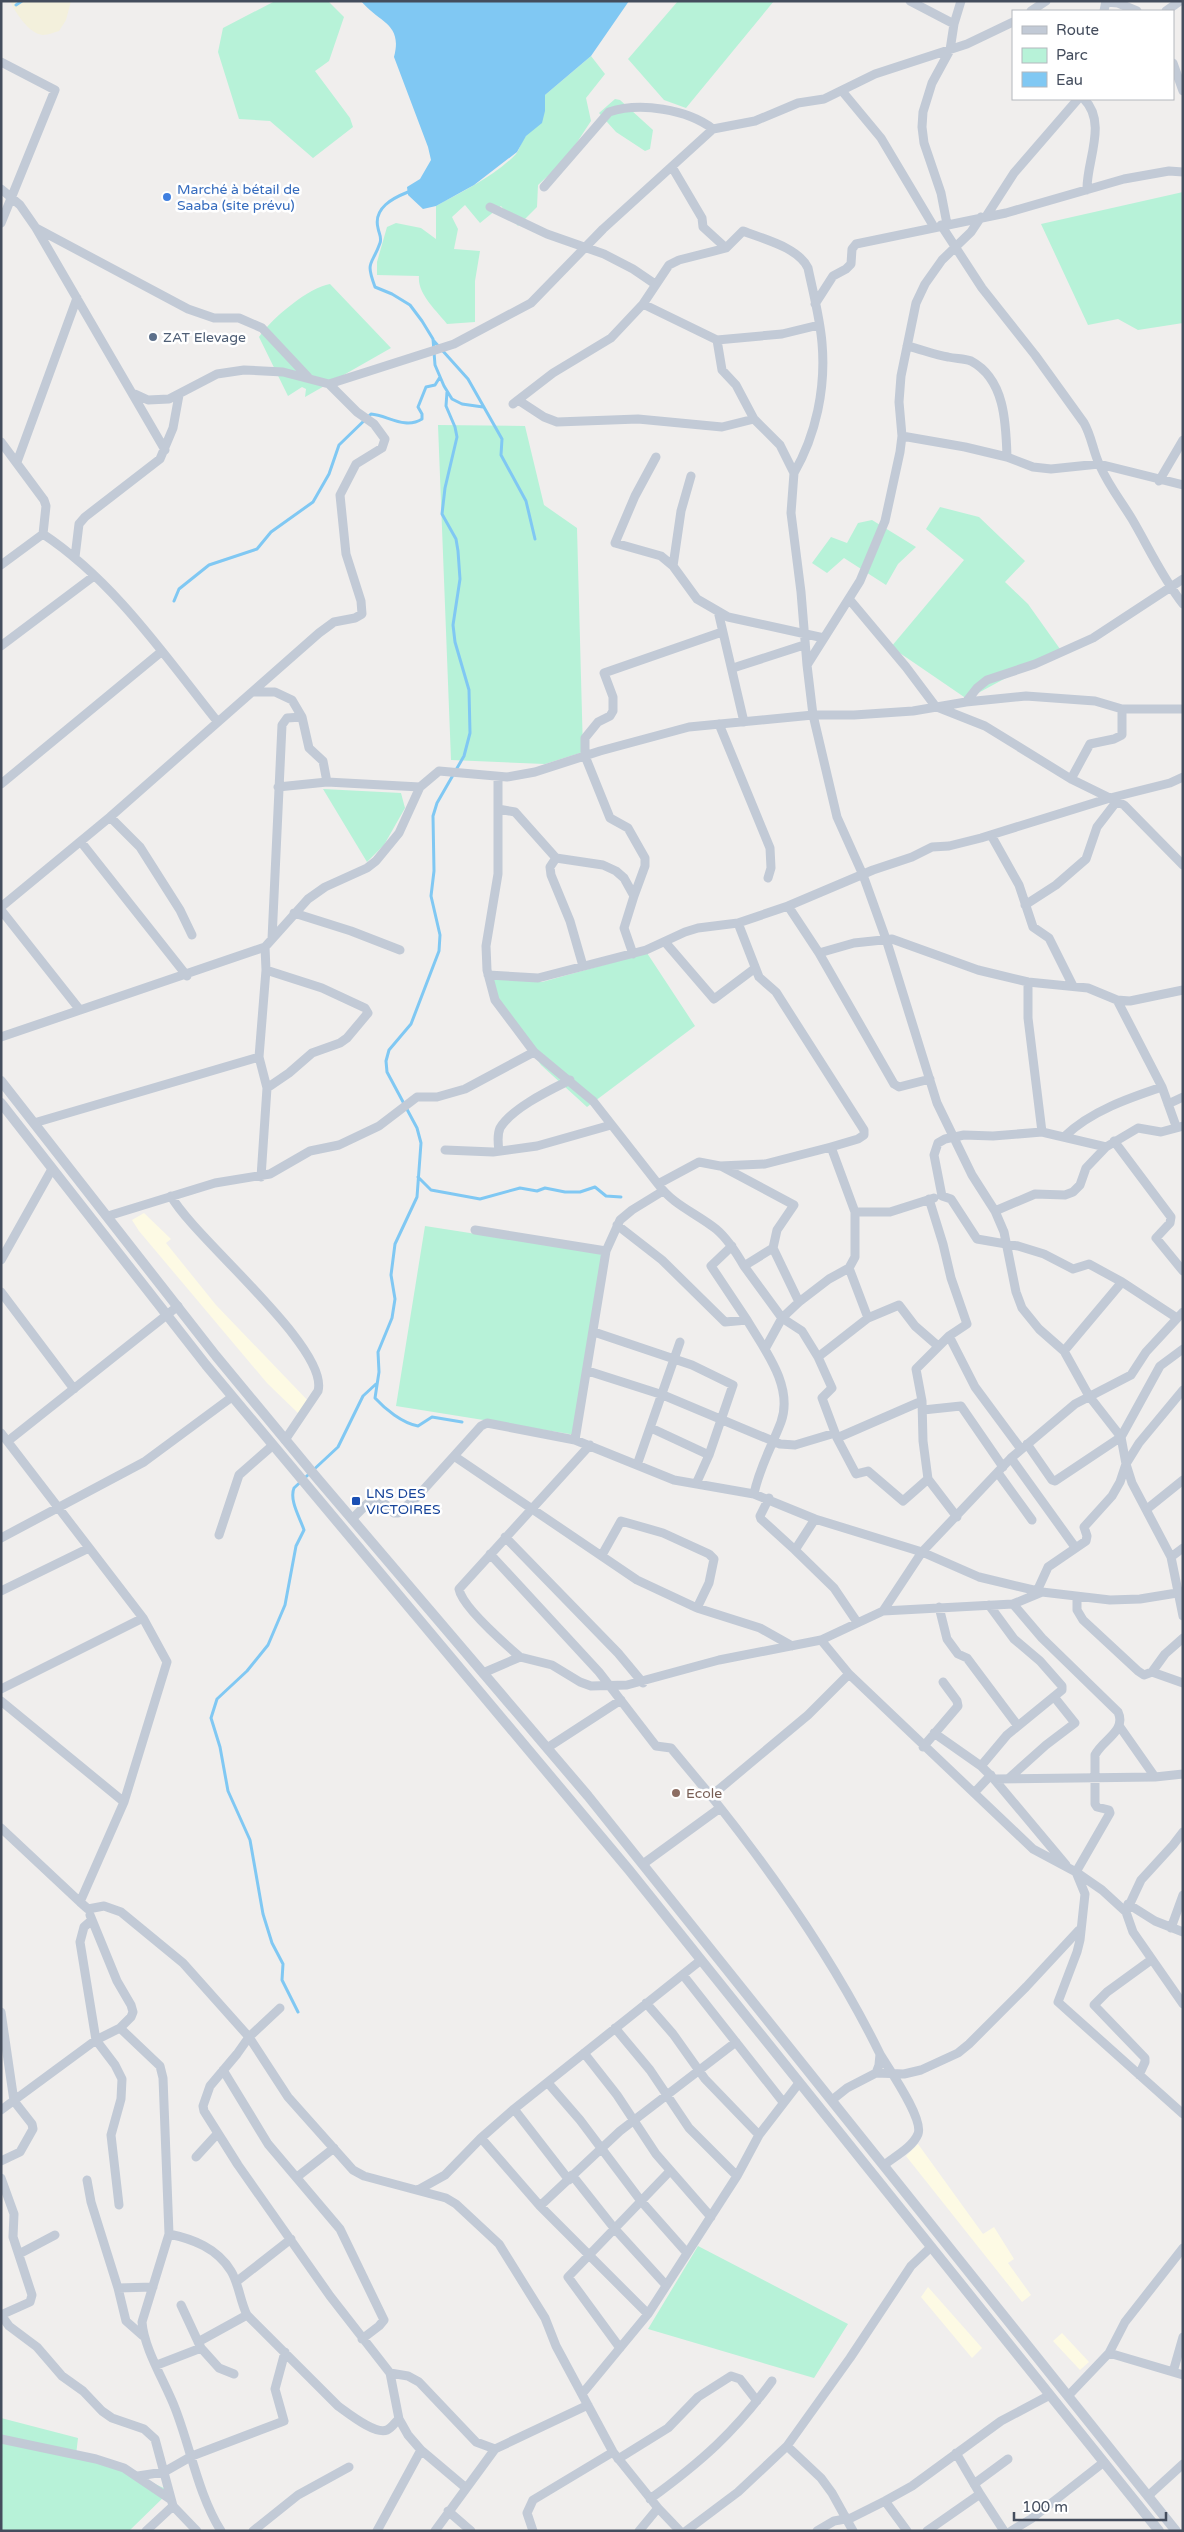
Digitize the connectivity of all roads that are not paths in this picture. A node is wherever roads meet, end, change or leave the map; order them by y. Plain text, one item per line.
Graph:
1 (910, 1) edge
2 (961, 1) edge
3 (1046, 1) edge
4 (1180, 1) edge
5 (1105, 5) edge
6 (1032, 10) edge
7 (1135, 10) edge
8 (1167, 10) edge
9 (1012, 22) edge
10 (954, 24) junction
11 (950, 50) junction
12 (1, 62) edge
13 (1174, 66) edge
14 (842, 91) junction
15 (1183, 92) edge
16 (1077, 100) edge
17 (1085, 100) edge
18 (713, 129) junction
19 (672, 167) junction
20 (1183, 172) edge
21 (544, 187) dead end
22 (1, 189) edge
23 (1087, 190) junction
24 (11, 196) junction
25 (490, 207) dead end
26 (984, 216) junction
27 (1, 222) edge
28 (940, 225) junction
29 (36, 228) junction
30 (586, 246) junction
31 (954, 247) junction
32 (726, 248) junction
33 (655, 284) junction
34 (76, 298) junction
35 (643, 304) junction
36 (815, 304) junction
37 (818, 325) junction
38 (717, 340) junction
39 (907, 346) junction
40 (309, 378) junction
41 (329, 384) junction
42 (134, 394) junction
43 (179, 395) junction
44 (754, 419) junction
45 (902, 436) junction
46 (1183, 440) edge
47 (1, 442) edge
48 (165, 450) junction
49 (656, 457) dead end
50 (1007, 457) junction
51 (17, 462) junction
52 (1099, 464) junction
53 (794, 473) junction
54 (691, 476) dead end
55 (1159, 481) junction
56 (1183, 485) edge
57 (43, 534) junction
58 (75, 557) junction
59 (1, 565) edge
60 (673, 566) junction
61 (94, 576) junction
62 (1183, 579) edge
63 (1169, 586) junction
64 (849, 599) junction
65 (1183, 604) edge
66 (718, 611) junction
67 (722, 632) junction
68 (804, 635) junction
69 (824, 638) junction
70 (3, 642) edge
71 (804, 646) junction
72 (161, 652) junction
73 (807, 664) junction
74 (733, 668) junction
75 (254, 692) junction
76 (966, 702) junction
77 (936, 707) junction
78 (1122, 709) junction
79 (1183, 709) edge
80 (813, 715) junction
81 (302, 716) junction
82 (217, 722) junction
83 (744, 722) junction
84 (720, 724) junction
85 (585, 756) junction
86 (498, 777) junction
87 (1183, 777) edge
88 (1071, 779) junction
89 (327, 782) junction
90 (1, 784) edge
91 (278, 787) junction
92 (420, 787) junction
93 (1114, 799) junction
94 (498, 809) junction
95 (110, 817) junction
96 (992, 835) junction
97 (81, 842) junction
98 (556, 858) junction
99 (1183, 865) edge
100 (862, 874) junction
101 (768, 878) dead end
102 (634, 896) junction
103 (1025, 905) junction
104 (788, 906) junction
105 (1, 908) edge
106 (294, 913) junction
107 (738, 923) junction
108 (192, 935) dead end
109 (272, 939) junction
110 (886, 939) junction
111 (665, 942) junction
112 (265, 948) junction
113 (400, 950) dead end
114 (819, 952) junction
115 (633, 954) junction
116 (583, 966) junction
117 (754, 969) junction
118 (266, 970) junction
119 (488, 975) junction
120 (187, 976) junction
121 (1028, 982) junction
122 (1074, 986) junction
123 (1183, 990) edge
124 (1117, 1000) junction
125 (80, 1010) junction
126 (1, 1037) edge
127 (534, 1052) junction
128 (260, 1056) junction
129 (930, 1079) junction
130 (570, 1080) junction
131 (1, 1081) edge
132 (1162, 1087) junction
133 (267, 1088) junction
134 (1183, 1097) edge
135 (1, 1103) edge
136 (1168, 1104) junction
137 (34, 1123) junction
138 (612, 1125) junction
139 (1180, 1126) edge
140 (1042, 1132) junction
141 (1065, 1136) junction
142 (952, 1137) junction
143 (1114, 1141) junction
144 (1106, 1146) junction
145 (831, 1147) junction
146 (445, 1150) dead end
147 (499, 1151) junction
148 (720, 1166) junction
149 (52, 1169) junction
150 (261, 1177) junction
151 (661, 1187) junction
152 (170, 1196) junction
153 (942, 1196) junction
154 (929, 1199) junction
155 (995, 1211) junction
156 (855, 1212) junction
157 (108, 1216) junction
158 (617, 1225) junction
159 (475, 1230) dead end
160 (1008, 1244) junction
161 (732, 1246) junction
162 (773, 1248) junction
163 (606, 1251) junction
164 (1, 1260) edge
165 (744, 1266) junction
166 (849, 1268) junction
167 (1183, 1271) edge
168 (1122, 1282) junction
169 (1, 1292) edge
170 (798, 1302) junction
171 (178, 1306) junction
172 (167, 1315) junction
173 (1181, 1315) edge
174 (782, 1318) junction
175 (868, 1318) junction
176 (747, 1320) junction
177 (594, 1332) junction
178 (948, 1336) junction
179 (680, 1342) dead end
180 (938, 1346) junction
181 (765, 1349) junction
182 (1183, 1349) edge
183 (1064, 1351) junction
184 (818, 1357) junction
185 (675, 1360) junction
186 (588, 1371) junction
187 (74, 1389) junction
188 (1183, 1390) edge
189 (663, 1395) junction
190 (1089, 1396) junction
191 (232, 1397) junction
192 (922, 1406) junction
193 (721, 1420) junction
194 (650, 1428) junction
195 (1, 1433) edge
196 (836, 1435) junction
197 (1121, 1437) junction
198 (285, 1440) junction
199 (575, 1440) junction
200 (8, 1441) junction
201 (772, 1442) junction
202 (590, 1445) junction
203 (272, 1446) junction
204 (1024, 1447) junction
205 (709, 1455) junction
206 (454, 1456) junction
207 (1011, 1458) junction
208 (637, 1464) junction
209 (1126, 1464) junction
210 (1000, 1470) junction
211 (928, 1479) junction
212 (1183, 1480) edge
213 (696, 1484) junction
214 (754, 1494) junction
215 (769, 1498) junction
216 (532, 1508) junction
217 (58, 1509) junction
218 (1147, 1509) junction
219 (957, 1517) junction
220 (352, 1519) junction
221 (815, 1519) junction
222 (1032, 1520) dead end
223 (218, 1534) dead end
224 (505, 1537) junction
225 (1, 1538) edge
226 (1075, 1547) junction
227 (89, 1548) junction
228 (1183, 1548) edge
229 (796, 1550) junction
230 (922, 1552) junction
231 (490, 1554) junction
232 (602, 1555) junction
233 (1172, 1557) junction
234 (1, 1592) edge
235 (1040, 1592) junction
236 (1181, 1592) edge
237 (1077, 1597) junction
238 (1013, 1604) junction
239 (989, 1605) junction
240 (939, 1607) junction
241 (697, 1608) junction
242 (883, 1611) junction
243 (1183, 1616) edge
244 (143, 1618) junction
245 (856, 1622) junction
246 (1183, 1638) edge
247 (821, 1640) junction
248 (792, 1646) junction
249 (520, 1657) junction
250 (1152, 1672) junction
251 (483, 1673) junction
252 (849, 1674) junction
253 (644, 1682) junction
254 (944, 1682) dead end
255 (1183, 1683) edge
256 (609, 1686) junction
257 (1, 1689) edge
258 (1056, 1698) junction
259 (621, 1700) junction
260 (1, 1701) edge
261 (1018, 1726) junction
262 (1120, 1727) junction
263 (934, 1733) junction
264 (923, 1747) junction
265 (547, 1748) junction
266 (982, 1766) junction
267 (1183, 1774) edge
268 (1097, 1776) junction
269 (992, 1777) junction
270 (1155, 1777) junction
271 (1008, 1779) junction
272 (974, 1793) junction
273 (711, 1796) junction
274 (124, 1802) junction
275 (720, 1808) junction
276 (1, 1828) edge
277 (1183, 1832) edge
278 (643, 1864) junction
279 (1073, 1871) junction
280 (1183, 1895) edge
281 (80, 1902) junction
282 (1127, 1908) junction
283 (88, 1909) junction
284 (92, 1920) junction
285 (1170, 1928) junction
286 (1080, 1930) junction
287 (1183, 1932) edge
288 (701, 1960) junction
289 (1151, 1960) junction
290 (682, 1975) junction
291 (646, 2003) junction
292 (1183, 2004) edge
293 (280, 2008) dead end
294 (1, 2012) edge
295 (120, 2028) junction
296 (615, 2028) junction
297 (249, 2037) junction
298 (96, 2040) junction
299 (736, 2042) junction
300 (584, 2053) junction
301 (880, 2054) junction
302 (223, 2070) junction
303 (698, 2071) junction
304 (876, 2073) junction
305 (892, 2073) junction
306 (1139, 2075) junction
307 (548, 2082) junction
308 (798, 2083) junction
309 (666, 2096) junction
310 (832, 2100) junction
311 (14, 2101) junction
312 (783, 2102) junction
313 (514, 2109) junction
314 (1, 2110) edge
315 (1183, 2114) edge
316 (634, 2120) junction
317 (218, 2133) junction
318 (759, 2135) junction
319 (481, 2138) junction
320 (334, 2148) junction
321 (600, 2149) junction
322 (196, 2157) dead end
323 (1, 2161) edge
324 (884, 2165) junction
325 (670, 2171) junction
326 (737, 2176) junction
327 (297, 2177) junction
328 (1, 2178) edge
329 (570, 2178) junction
330 (87, 2180) dead end
331 (418, 2190) junction
332 (641, 2202) junction
333 (119, 2205) dead end
334 (540, 2206) junction
335 (711, 2217) junction
336 (614, 2228) junction
337 (169, 2234) junction
338 (55, 2235) dead end
339 (291, 2239) junction
340 (931, 2247) junction
341 (1183, 2248) edge
342 (687, 2253) junction
343 (19, 2254) junction
344 (588, 2255) junction
345 (236, 2282) junction
346 (665, 2284) junction
347 (153, 2287) junction
348 (118, 2288) junction
349 (181, 2305) dead end
350 (648, 2314) junction
351 (1, 2315) edge
352 (247, 2315) junction
353 (143, 2336) junction
354 (1183, 2337) edge
355 (362, 2338) junction
356 (200, 2345) junction
357 (620, 2348) junction
358 (286, 2352) junction
359 (1109, 2353) junction
360 (157, 2365) junction
361 (1173, 2372) junction
362 (390, 2373) junction
363 (234, 2374) dead end
364 (1183, 2375) edge
365 (772, 2381) dead end
366 (582, 2394) junction
367 (1050, 2395) junction
368 (1068, 2396) junction
369 (757, 2401) junction
370 (588, 2405) junction
371 (399, 2419) junction
372 (1, 2439) edge
373 (787, 2446) junction
374 (495, 2449) junction
375 (421, 2450) junction
376 (956, 2453) junction
377 (192, 2456) junction
378 (615, 2456) junction
379 (1008, 2459) dead end
380 (1104, 2462) junction
381 (1183, 2464) edge
382 (349, 2467) dead end
383 (164, 2472) junction
384 (138, 2476) junction
385 (974, 2484) junction
386 (466, 2488) junction
387 (980, 2494) junction
388 (1148, 2496) junction
389 (650, 2499) junction
390 (886, 2501) junction
391 (171, 2503) junction
392 (658, 2508) junction
393 (448, 2511) junction
394 (846, 2520) junction
395 (1183, 2524) edge
396 (146, 2531) edge
397 (197, 2531) edge
398 (221, 2531) edge
399 (253, 2531) edge
400 (377, 2531) edge
401 (435, 2531) edge
402 (471, 2531) edge
403 (533, 2531) edge
404 (639, 2531) edge
405 (680, 2531) edge
406 (686, 2531) edge
407 (817, 2531) edge
408 (853, 2531) edge
409 (907, 2531) edge
410 (927, 2531) edge
411 (1004, 2531) edge
412 (1011, 2531) edge
413 (1159, 2531) edge
414 (1177, 2531) edge

1 - 10 street
2 - 10 street
3 - 6 street
4 - 8 street
5 - 7 street
9 - 11 street
10 - 11 street
11 - 14 street
11 - 28 street
12 - 24 street
13 - 15 street
14 - 18 street
14 - 28 street
16 - 26 street
17 - 23 street
18 - 19 street
18 - 21 street
19 - 30 street
19 - 32 street
20 - 23 street
22 - 24 street
23 - 26 street
24 - 27 street
24 - 29 street
25 - 30 street
26 - 28 street
26 - 31 street
28 - 31 street
28 - 36 street
29 - 34 street
29 - 40 street
30 - 33 street
30 - 41 street
31 - 39 street
31 - 52 street
32 - 33 street
32 - 36 street
33 - 35 street
34 - 42 street
34 - 51 street
35 - 38 street
35 - 44 street
36 - 37 street
37 - 38 street
37 - 53 street
38 - 44 street
39 - 45 street
39 - 50 street
40 - 41 street
40 - 43 street
41 - 75 street
42 - 43 street
42 - 48 street
43 - 48 street
44 - 53 street
45 - 50 street
45 - 64 street
46 - 55 street
47 - 51 street
48 - 58 street
49 - 60 street
50 - 52 street
51 - 57 street
52 - 55 street
52 - 63 street
53 - 68 street
54 - 60 street
55 - 56 street
57 - 58 street
57 - 59 street
58 - 61 street
60 - 66 street
61 - 70 street
61 - 72 street
62 - 63 street
63 - 65 street
63 - 76 street
64 - 69 street
64 - 77 street
66 - 67 street
66 - 68 street
67 - 74 street
67 - 85 street
68 - 69 street
68 - 71 street
69 - 73 street
71 - 73 street
71 - 74 street
72 - 82 street
72 - 90 street
73 - 80 street
74 - 83 street
75 - 81 street
75 - 82 street
76 - 77 street
76 - 78 street
77 - 80 street
77 - 88 street
78 - 79 street
78 - 88 street
80 - 83 street
80 - 100 street
81 - 89 street
81 - 91 street
82 - 95 street
83 - 84 street
84 - 85 street
84 - 101 street
85 - 86 street
85 - 102 street
86 - 92 street
86 - 94 street
87 - 93 street
88 - 93 street
89 - 91 street
89 - 92 street
91 - 109 street
92 - 106 street
93 - 96 street
93 - 99 street
93 - 103 street
94 - 98 street
94 - 119 street
95 - 97 street
95 - 108 street
96 - 100 street
96 - 103 street
97 - 105 street
97 - 120 street
98 - 102 street
98 - 116 street
100 - 104 street
100 - 110 street
102 - 115 street
103 - 122 street
104 - 107 street
104 - 114 street
105 - 125 street
106 - 109 street
106 - 113 street
107 - 111 street
107 - 117 street
109 - 112 street
110 - 114 street
110 - 121 street
110 - 129 street
111 - 115 street
111 - 117 street
112 - 118 street
112 - 120 street
114 - 129 street
115 - 116 street
116 - 119 street
117 - 145 street
118 - 128 street
118 - 133 street
119 - 127 street
120 - 125 street
121 - 122 street
121 - 140 street
122 - 124 street
123 - 124 street
124 - 132 street
125 - 126 street
127 - 130 street
127 - 150 street
128 - 133 street
128 - 137 street
129 - 142 street
130 - 138 street
130 - 147 street
131 - 137 street
132 - 136 street
132 - 141 street
133 - 150 street
134 - 136 street
135 - 149 street
136 - 139 street
137 - 157 street
138 - 147 street
138 - 151 street
139 - 143 street
140 - 141 street
140 - 142 street
141 - 144 street
142 - 153 street
142 - 155 street
143 - 144 street
143 - 167 street
144 - 155 street
145 - 148 street
145 - 156 street
146 - 147 street
148 - 151 street
148 - 162 street
149 - 164 street
149 - 172 street
150 - 152 street
151 - 158 street
151 - 161 street
152 - 157 street
152 - 198 street
153 - 154 street
153 - 160 street
154 - 156 street
154 - 178 street
155 - 160 street
156 - 166 street
157 - 171 street
158 - 163 street
158 - 176 street
159 - 163 street
160 - 168 street
160 - 183 street
161 - 165 street
161 - 176 street
162 - 165 street
162 - 170 street
163 - 177 street
165 - 174 street
166 - 170 street
166 - 175 street
168 - 173 street
168 - 183 street
169 - 187 street
170 - 174 street
171 - 172 street
171 - 198 street
172 - 187 street
172 - 191 street
173 - 190 street
174 - 181 street
174 - 184 street
175 - 180 street
175 - 184 street
176 - 181 street
177 - 185 street
177 - 186 street
178 - 180 street
178 - 204 street
179 - 185 street
180 - 192 street
181 - 201 street
182 - 197 street
183 - 190 street
184 - 196 street
185 - 189 street
185 - 193 street
186 - 189 street
186 - 199 street
187 - 200 street
188 - 209 street
189 - 193 street
189 - 194 street
190 - 197 street
190 - 204 street
191 - 203 street
191 - 217 street
192 - 196 street
192 - 210 street
192 - 211 street
193 - 201 street
193 - 205 street
194 - 205 street
194 - 208 street
195 - 200 street
196 - 201 street
196 - 211 street
197 - 204 street
197 - 209 street
198 - 220 street
199 - 202 street
199 - 206 street
200 - 217 street
201 - 214 street
202 - 208 street
202 - 216 street
203 - 223 street
203 - 288 street
204 - 207 street
205 - 213 street
206 - 216 street
206 - 220 street
207 - 210 street
207 - 226 street
208 - 213 street
209 - 218 street
209 - 226 street
210 - 219 street
210 - 222 street
211 - 219 street
212 - 218 street
213 - 214 street
214 - 215 street
215 - 221 street
215 - 229 street
216 - 224 street
216 - 232 street
217 - 225 street
217 - 227 street
218 - 233 street
219 - 230 street
220 - 251 street
221 - 229 street
221 - 230 street
224 - 231 street
224 - 253 street
226 - 235 street
227 - 234 street
227 - 244 street
228 - 233 street
229 - 245 street
230 - 235 street
230 - 242 street
231 - 249 street
231 - 256 street
232 - 241 street
232 - 241 street
233 - 236 street
235 - 237 street
235 - 238 street
236 - 237 street
236 - 243 street
237 - 250 street
238 - 239 street
238 - 262 street
239 - 240 street
239 - 258 street
240 - 242 street
240 - 261 street
241 - 248 street
242 - 245 street
244 - 257 street
244 - 274 street
245 - 247 street
246 - 250 street
247 - 248 street
247 - 252 street
248 - 253 street
249 - 251 street
249 - 256 street
250 - 255 street
251 - 265 street
252 - 264 street
252 - 273 street
253 - 256 street
254 - 263 street
256 - 259 street
258 - 261 street
258 - 271 street
259 - 265 street
259 - 273 street
260 - 274 street
261 - 266 street
262 - 268 street
262 - 270 street
263 - 264 street
263 - 266 street
264 - 272 street
265 - 278 street
266 - 269 street
267 - 270 street
268 - 270 street
268 - 271 street
268 - 279 street
269 - 271 street
269 - 272 street
269 - 279 street
272 - 279 street
273 - 275 street
274 - 281 street
275 - 278 street
275 - 301 street
276 - 281 street
277 - 282 street
278 - 310 street
279 - 282 street
279 - 286 street
280 - 285 street
281 - 283 street
282 - 285 street
282 - 289 street
283 - 284 street
283 - 297 street
284 - 295 street
284 - 298 street
285 - 287 street
286 - 305 street
286 - 306 street
288 - 290 street
288 - 308 street
289 - 292 street
289 - 306 street
290 - 291 street
290 - 299 street
291 - 296 street
291 - 303 street
293 - 297 street
294 - 311 street
295 - 298 street
295 - 337 street
296 - 300 street
296 - 309 street
297 - 302 street
297 - 320 street
298 - 311 street
298 - 333 street
299 - 303 street
299 - 312 street
300 - 307 street
300 - 316 street
301 - 304 street
301 - 305 street
302 - 317 street
302 - 327 street
303 - 309 street
303 - 318 street
304 - 305 street
304 - 310 street
305 - 324 street
306 - 315 street
307 - 313 street
307 - 321 street
308 - 312 street
308 - 340 street
309 - 316 street
309 - 326 street
310 - 324 street
311 - 314 street
311 - 323 street
312 - 318 street
313 - 319 street
313 - 329 street
316 - 321 street
316 - 325 street
317 - 322 street
317 - 339 street
318 - 326 street
319 - 331 street
319 - 334 street
320 - 327 street
320 - 331 street
321 - 329 street
321 - 332 street
324 - 368 street
325 - 332 street
325 - 335 street
326 - 335 street
327 - 355 street
328 - 343 street
329 - 334 street
329 - 336 street
330 - 348 street
331 - 366 street
332 - 336 street
332 - 342 street
334 - 344 street
335 - 342 street
336 - 344 street
336 - 346 street
337 - 345 street
337 - 347 street
338 - 343 street
339 - 345 street
339 - 355 street
340 - 367 street
340 - 373 street
341 - 359 street
342 - 346 street
343 - 351 street
344 - 350 street
344 - 357 street
345 - 352 street
346 - 350 street
347 - 348 street
347 - 353 street
348 - 353 street
349 - 356 street
350 - 357 street
351 - 383 street
352 - 356 street
352 - 358 street
353 - 360 street
354 - 361 street
355 - 362 street
356 - 360 street
356 - 363 street
357 - 366 street
358 - 371 street
358 - 377 street
359 - 361 street
359 - 368 street
360 - 377 street
361 - 364 street
362 - 371 street
362 - 374 street
365 - 369 street
366 - 370 street
367 - 376 street
367 - 380 street
368 - 388 street
369 - 378 street
369 - 389 street
370 - 374 street
370 - 378 street
371 - 375 street
372 - 384 street
373 - 394 street
373 - 406 street
374 - 386 street
375 - 386 street
375 - 400 street
376 - 385 street
376 - 390 street
377 - 383 street
377 - 398 street
378 - 389 street
378 - 403 street
379 - 385 street
380 - 412 street
380 - 413 street
381 - 388 street
382 - 399 street
383 - 384 street
383 - 391 street
384 - 391 street
385 - 387 street
386 - 393 street
387 - 410 street
387 - 411 street
388 - 414 street
389 - 392 street
390 - 394 street
390 - 409 street
391 - 396 street
391 - 397 street
392 - 404 street
392 - 405 street
393 - 401 street
393 - 402 street
394 - 407 street
394 - 408 street
395 - 414 street

